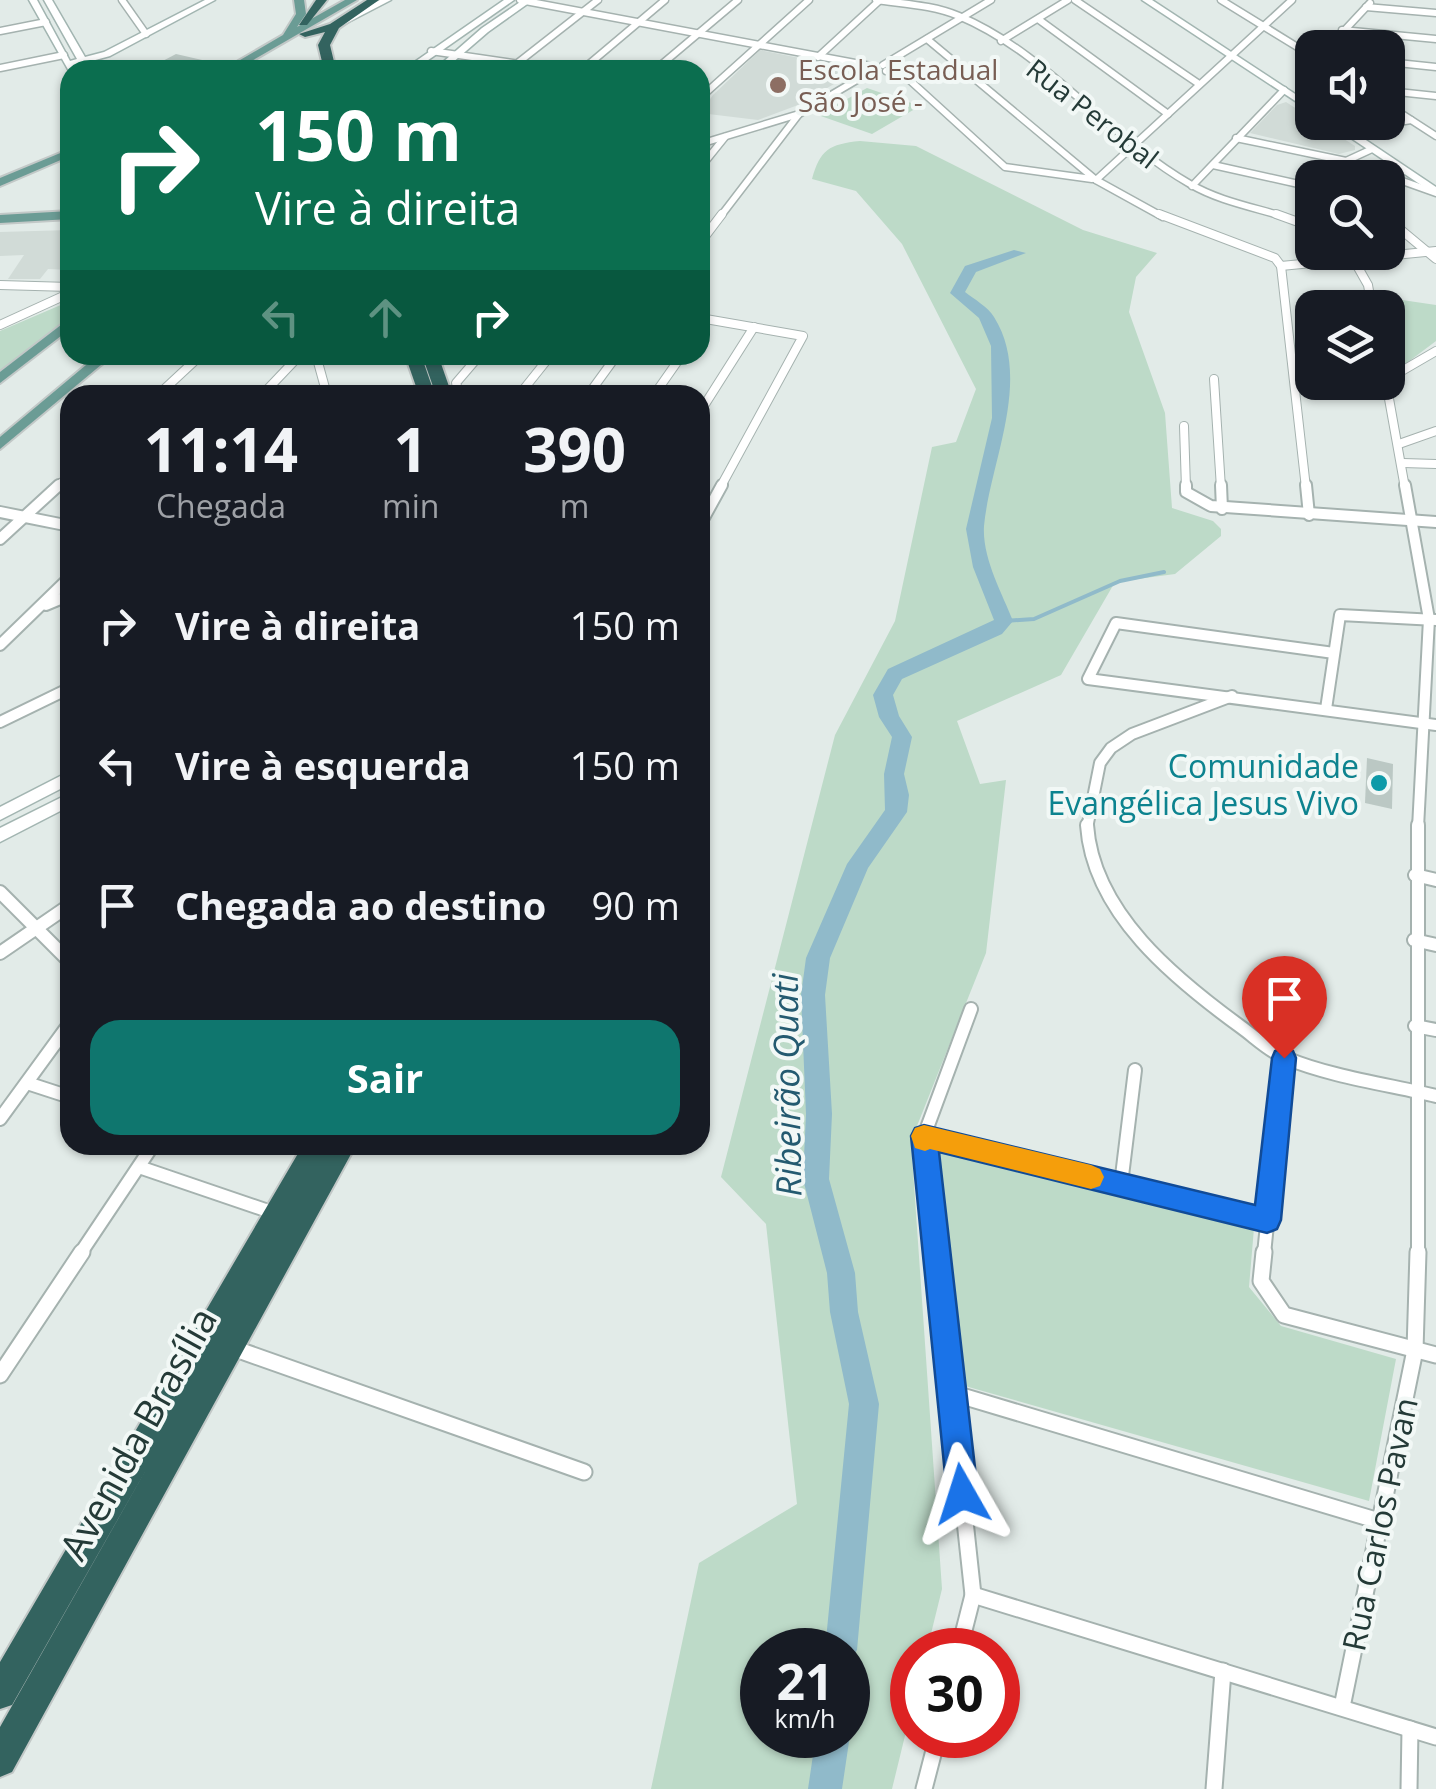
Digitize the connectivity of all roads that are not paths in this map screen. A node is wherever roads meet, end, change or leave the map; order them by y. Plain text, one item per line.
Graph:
1 (32, 0) edge
2 (48, 0) edge
3 (122, 0) edge
4 (212, 0) edge
5 (224, 0) edge
6 (300, 0) edge
7 (352, 0) edge
8 (365, 0) edge
9 (374, 0) edge
10 (387, 0) edge
11 (510, 0) edge
12 (525, 0) edge
13 (598, 0) edge
14 (666, 0) edge
15 (738, 0) edge
16 (809, 0) edge
17 (879, 0) edge
18 (914, 0) edge
19 (990, 0) edge
20 (1071, 0) edge
21 (1146, 0) edge
22 (1222, 0) edge
23 (1292, 0) edge
24 (1373, 0) edge
25 (317, 2) edge
26 (904, 6) junction
27 (1366, 6) junction
28 (198, 10) junction
29 (581, 12) junction
30 (1436, 13) edge
31 (963, 17) junction
32 (1038, 19) junction
33 (46, 22) junction
34 (635, 22) junction
35 (334, 26) junction
36 (1264, 26) junction
37 (1342, 30) edge
38 (0, 31) edge
39 (695, 33) junction
40 (146, 34) junction
41 (1405, 36) edge
42 (305, 37) junction
43 (927, 39) junction
44 (1436, 39) edge
45 (1001, 40) junction
46 (756, 45) junction
47 (1295, 45) edge
48 (275, 46) junction
49 (431, 51) junction
50 (456, 54) junction
51 (1229, 55) junction
52 (818, 57) junction
53 (66, 60) edge
54 (83, 60) edge
55 (100, 60) edge
56 (101, 60) edge
57 (248, 60) edge
58 (256, 60) edge
59 (328, 60) edge
60 (420, 60) edge
61 (448, 60) edge
62 (493, 60) edge
63 (522, 60) edge
64 (593, 60) edge
65 (666, 60) edge
66 (60, 64) edge
67 (1405, 64) edge
68 (1436, 67) edge
69 (0, 68) edge
70 (884, 68) junction
71 (872, 69) junction
72 (1199, 84) junction
73 (710, 86) edge
74 (1284, 90) junction
75 (1405, 93) edge
76 (1436, 96) edge
77 (1295, 97) edge
78 (799, 114) junction
79 (1168, 114) junction
80 (1405, 116) edge
81 (1411, 120) junction
82 (1405, 121) edge
83 (725, 136) junction
84 (1436, 136) edge
85 (1236, 138) junction
86 (1359, 140) edge
87 (710, 141) edge
88 (1133, 147) junction
89 (1372, 149) junction
90 (710, 155) edge
91 (60, 158) edge
92 (60, 159) edge
93 (1346, 160) joint
94 (1213, 165) junction
95 (1096, 180) junction
96 (1405, 181) edge
97 (0, 182) edge
98 (1295, 183) edge
99 (1192, 186) junction
100 (0, 191) edge
101 (1436, 192) edge
102 (60, 215) edge
103 (0, 218) edge
104 (1295, 222) edge
105 (60, 225) edge
106 (0, 226) edge
107 (710, 228) edge
108 (1405, 232) edge
109 (1434, 254) edge
110 (1405, 255) edge
111 (1295, 264) edge
112 (1281, 266) junction
113 (0, 285) edge
114 (60, 289) edge
115 (60, 295) edge
116 (710, 319) edge
117 (0, 325) edge
118 (754, 327) junction
119 (60, 330) edge
120 (1436, 352) edge
121 (94, 365) edge
122 (190, 365) edge
123 (291, 365) edge
124 (301, 365) edge
125 (543, 365) edge
126 (288, 369) junction
127 (1405, 370) edge
128 (0, 379) edge
129 (1214, 379) dead end
130 (71, 385) edge
131 (169, 385) edge
132 (272, 385) edge
133 (527, 385) edge
134 (60, 394) edge
135 (710, 396) edge
136 (1391, 400) edge
137 (1184, 426) dead end
138 (1436, 431) edge
139 (1399, 444) junction
140 (0, 445) edge
141 (1403, 463) junction
142 (1436, 464) edge
143 (60, 484) edge
144 (710, 507) edge
145 (1216, 508) junction
146 (0, 512) edge
147 (1310, 515) junction
148 (24, 517) junction
149 (1412, 521) junction
150 (1436, 522) edge
151 (60, 524) edge
152 (0, 539) edge
153 (60, 587) edge
154 (60, 599) edge
155 (40, 608) junction
156 (1432, 619) edge
157 (0, 645) edge
158 (1334, 653) junction
159 (60, 693) edge
160 (1232, 696) junction
161 (1326, 709) junction
162 (0, 722) edge
163 (1429, 724) edge
164 (60, 782) edge
165 (60, 804) edge
166 (0, 814) edge
167 (0, 836) edge
168 (1414, 875) junction
169 (1436, 880) edge
170 (0, 892) edge
171 (60, 911) edge
172 (36, 925) junction
173 (1414, 940) junction
174 (1436, 945) edge
175 (60, 951) edge
176 (0, 954) edge
177 (971, 1009) dead end
178 (1415, 1026) junction
179 (1436, 1030) edge
180 (60, 1037) edge
181 (1284, 1058) junction
182 (1134, 1070) dead end
183 (28, 1083) junction
184 (1414, 1092) junction
185 (60, 1094) edge
186 (1436, 1096) edge
187 (0, 1120) edge
188 (924, 1136) junction
189 (147, 1155) edge
190 (310, 1155) edge
191 (337, 1155) edge
192 (139, 1167) junction
193 (1122, 1184) junction
194 (277, 1214) junction
195 (1267, 1220) junction
196 (1419, 1220) junction
197 (1436, 1224) edge
198 (230, 1347) junction
199 (1416, 1350) junction
200 (1436, 1356) edge
201 (0, 1374) edge
202 (952, 1392) junction
203 (584, 1472) dead end
204 (1379, 1521) junction
205 (973, 1595) junction
206 (965, 1628) edge
207 (1222, 1671) junction
208 (0, 1692) edge
209 (1342, 1707) junction
210 (1410, 1729) junction
211 (1436, 1737) edge
212 (932, 1758) edge
213 (0, 1760) edge
214 (924, 1789) edge
215 (1214, 1789) edge
216 (1409, 1789) edge

1 - 33 street
2 - 54 street
3 - 40 street
4 - 28 street
5 - 28 street
6 - 48 main road
7 - 48 main road
8 - 42 main road
9 - 35 highway
10 - 35 street
11 - 49 street
12 - 29 street
12 - 50 street
13 - 29 street
14 - 34 street
15 - 39 street
16 - 46 street
17 - 26 street, Rua Perobal
17 - 52 street
18 - 26 street
19 - 31 street
20 - 32 street
20 - 72 street
21 - 51 street
22 - 36 street
23 - 36 street
24 - 27 street
25 - 42 highway
26 - 31 street, Rua Perobal
27 - 30 street
27 - 37 street
28 - 40 street
28 - 56 street
29 - 34 street
29 - 63 street
31 - 43 street
31 - 45 street, Rua Perobal
32 - 45 street
32 - 79 street
33 - 38 street
33 - 53 street
34 - 39 street
34 - 64 street
35 - 42 highway
35 - 59 highway
36 - 47 street
36 - 51 street
39 - 46 street
39 - 65 street
40 - 55 street
41 - 44 street
42 - 48 main road
43 - 70 street
43 - 95 street
45 - 88 street, Rua Perobal
46 - 52 street
46 - 73 street
48 - 57 main road
48 - 58 main road
49 - 50 street
49 - 60 street
50 - 61 street
50 - 62 street
51 - 72 street
51 - 74 street
52 - 71 street
66 - 69 street
67 - 68 street
70 - 71 street
70 - 95 street
71 - 78 street
72 - 79 street
74 - 77 street
74 - 85 street
75 - 76 street
78 - 83 street
78 - 107 street
79 - 88 street
80 - 81 street
81 - 82 street
81 - 84 street
83 - 87 street
83 - 90 street
85 - 93 street
85 - 94 street
86 - 89 street
88 - 95 street
88 - 99 street, Rua Perobal
89 - 93 street
89 - 101 street
91 - 97 main road
92 - 100 main road
94 - 98 street
94 - 99 street
95 - 112 street
96 - 101 street
99 - 104 street, Rua Perobal
102 - 103 main road
105 - 106 main road
108 - 109 street
109 - 110 street
111 - 112 street
112 - 147 street
113 - 114 street
115 - 117 street
116 - 118 street
118 - 135 street
118 - 144 street
119 - 128 main road
120 - 127 street
121 - 130 main road
122 - 131 street
123 - 126 street
124 - 126 street
125 - 133 street
126 - 132 street
129 - 145 street
134 - 140 main road
136 - 139 street
137 - 145 street
138 - 139 street
139 - 141 street, Rua Carlos Pavan
141 - 142 street
141 - 149 street, Rua Carlos Pavan
143 - 148 street
145 - 147 street
146 - 148 street
147 - 149 street
148 - 151 street
148 - 152 street
149 - 150 street
149 - 156 street, Rua Carlos Pavan
153 - 155 street
154 - 155 street
155 - 157 street
156 - 158 street
156 - 163 street, Rua Carlos Pavan
158 - 160 street
158 - 161 street
159 - 162 street
160 - 161 street
160 - 181 street
161 - 163 street
163 - 168 street, Rua Carlos Pavan
164 - 166 street
165 - 167 street
168 - 169 street
168 - 173 street, Rua Carlos Pavan
170 - 172 street
171 - 172 street
172 - 175 street
172 - 176 street
173 - 174 street
173 - 178 street, Rua Carlos Pavan
177 - 188 street
178 - 179 street
178 - 184 street, Rua Carlos Pavan
180 - 183 street
181 - 184 street
181 - 195 street
182 - 193 street
183 - 185 street
183 - 187 street
184 - 186 street
184 - 196 street, Rua Carlos Pavan
188 - 193 street
188 - 202 street
189 - 192 street
190 - 194 highway, Avenida Brasília
191 - 198 highway, Avenida Brasília
192 - 194 street
192 - 201 street
193 - 195 street
194 - 208 highway, Avenida Brasília
195 - 199 street
196 - 197 street
196 - 199 street, Rua Carlos Pavan
198 - 203 street
198 - 213 highway, Avenida Brasília
199 - 200 street
199 - 204 street, Rua Carlos Pavan
202 - 204 street
202 - 205 street
204 - 209 street, Rua Carlos Pavan
205 - 206 street
205 - 207 street
207 - 209 street
207 - 215 street
209 - 210 street
210 - 211 street
210 - 216 street
212 - 214 street

